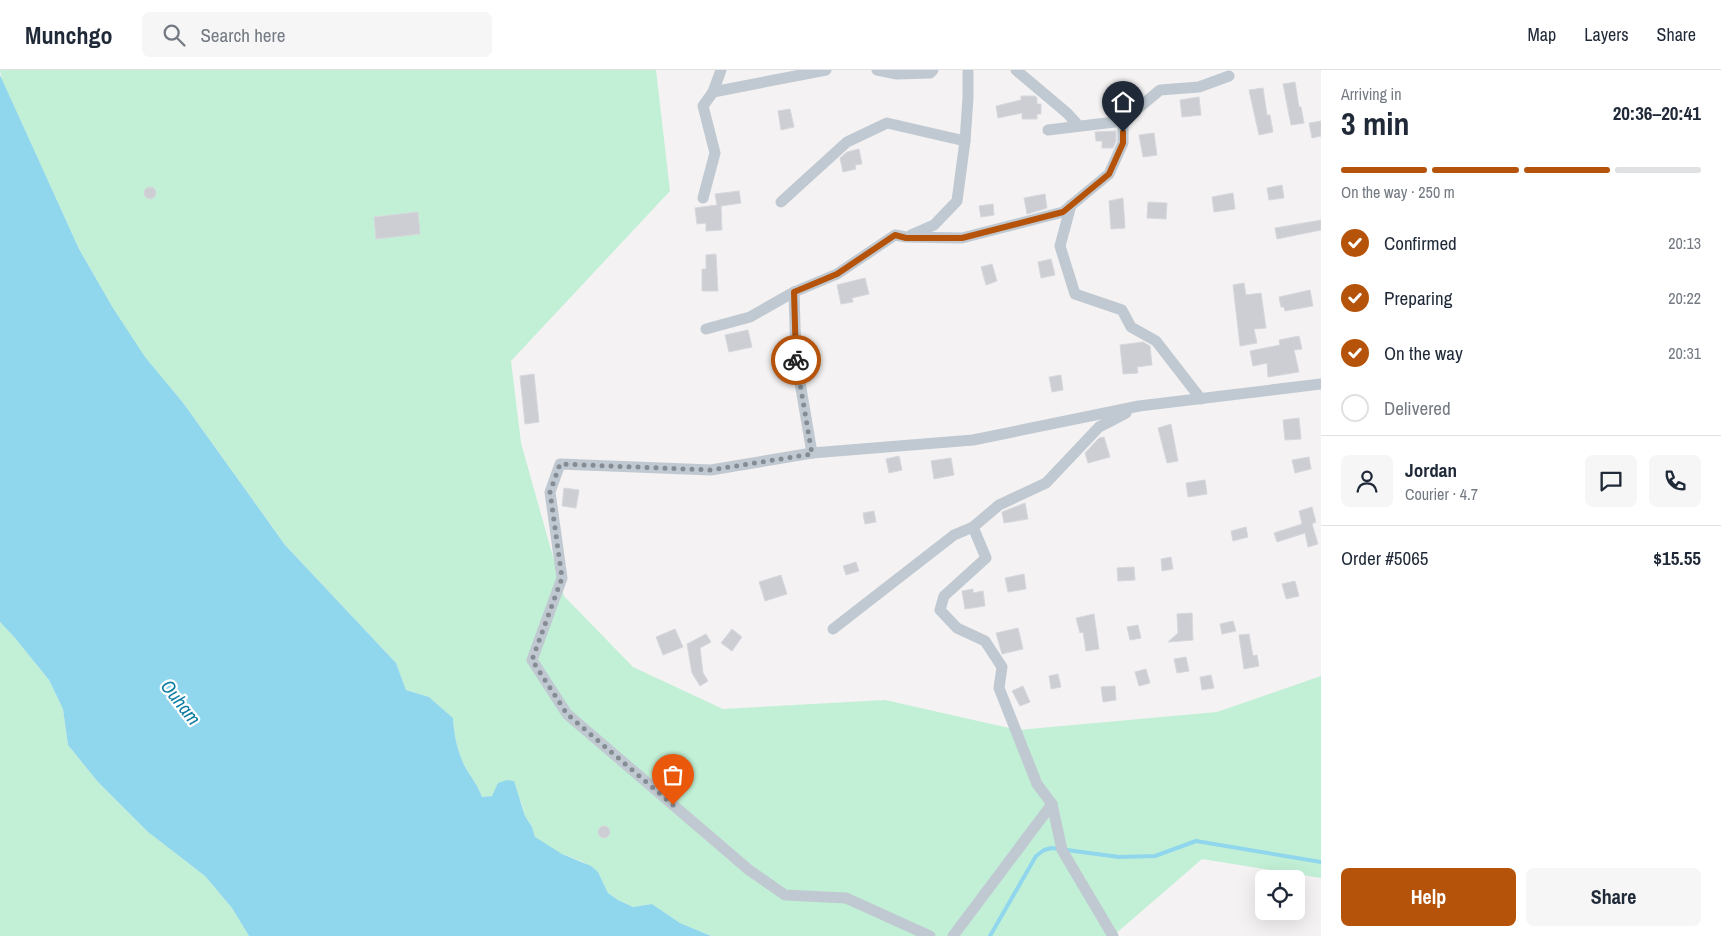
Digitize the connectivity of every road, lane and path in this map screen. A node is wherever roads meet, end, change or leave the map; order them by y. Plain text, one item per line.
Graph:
1 (721, 70) edge
2 (826, 70) edge
3 (877, 70) edge
4 (933, 70) edge
5 (968, 70) edge
6 (1016, 70) edge
7 (1229, 76) dead end
8 (713, 92) junction
9 (1123, 121) junction
10 (1079, 126) junction
11 (1048, 130) dead end
12 (965, 141) junction
13 (703, 198) dead end
14 (781, 202) dead end
15 (1072, 203) junction
16 (906, 238) junction
17 (794, 292) junction
18 (706, 329) dead end
19 (1321, 384) edge
20 (1201, 399) junction
21 (1139, 406) junction
22 (812, 454) junction
23 (973, 528) junction
24 (833, 629) dead end
25 (1052, 804) junction
26 (930, 936) edge
27 (953, 936) edge
28 (1114, 936) edge

1 - 8 street
2 - 8 street
3 - 4 street
5 - 12 street
6 - 10 street
7 - 9 street
8 - 13 street
9 - 10 street
9 - 15 street
10 - 11 street
12 - 14 street
12 - 16 street
15 - 16 street
15 - 20 street
16 - 17 street
17 - 18 street
17 - 22 street
19 - 20 street
20 - 21 street
21 - 22 street
21 - 23 street
22 - 26 street
23 - 24 street
23 - 25 street
25 - 27 street
25 - 28 street

